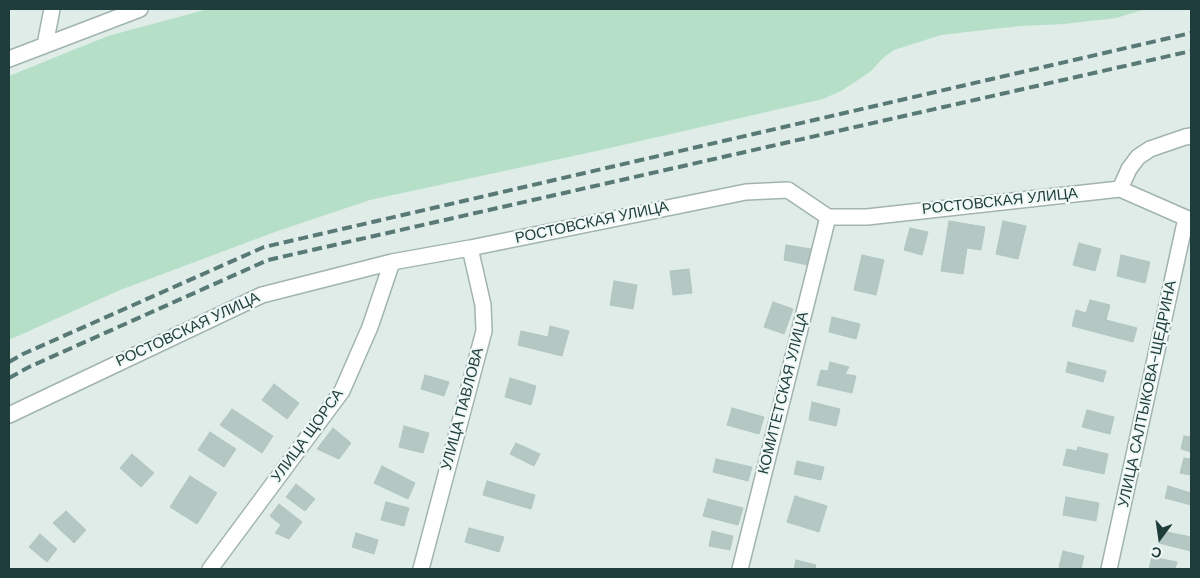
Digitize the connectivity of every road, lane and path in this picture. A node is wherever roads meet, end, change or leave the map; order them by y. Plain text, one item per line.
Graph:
1 (52, 9) edge
2 (140, 9) edge
3 (46, 45) junction
4 (9, 58) edge
5 (1191, 136) edge
6 (1120, 189) junction
7 (828, 218) junction
8 (1189, 218) edge
9 (470, 248) junction
10 (392, 262) junction
11 (9, 415) edge
12 (210, 569) edge
13 (421, 569) edge
14 (740, 569) edge
15 (1109, 569) edge

1 - 3 street
2 - 3 street
3 - 4 street
5 - 6 street
6 - 7 street, РОСТОВСКАЯ УЛИЦА
6 - 8 street
7 - 9 street, РОСТОВСКАЯ УЛИЦА
7 - 14 street, КОМИТЕТСКАЯ УЛИЦА
8 - 15 street, УЛИЦА САЛТЫКОВА-ЩЕДРИНА
9 - 10 street, РОСТОВСКАЯ УЛИЦА
9 - 13 street, УЛИЦА ПАВЛОВА
10 - 11 street, РОСТОВСКАЯ УЛИЦА
10 - 12 street, УЛИЦА ЩОРСА

